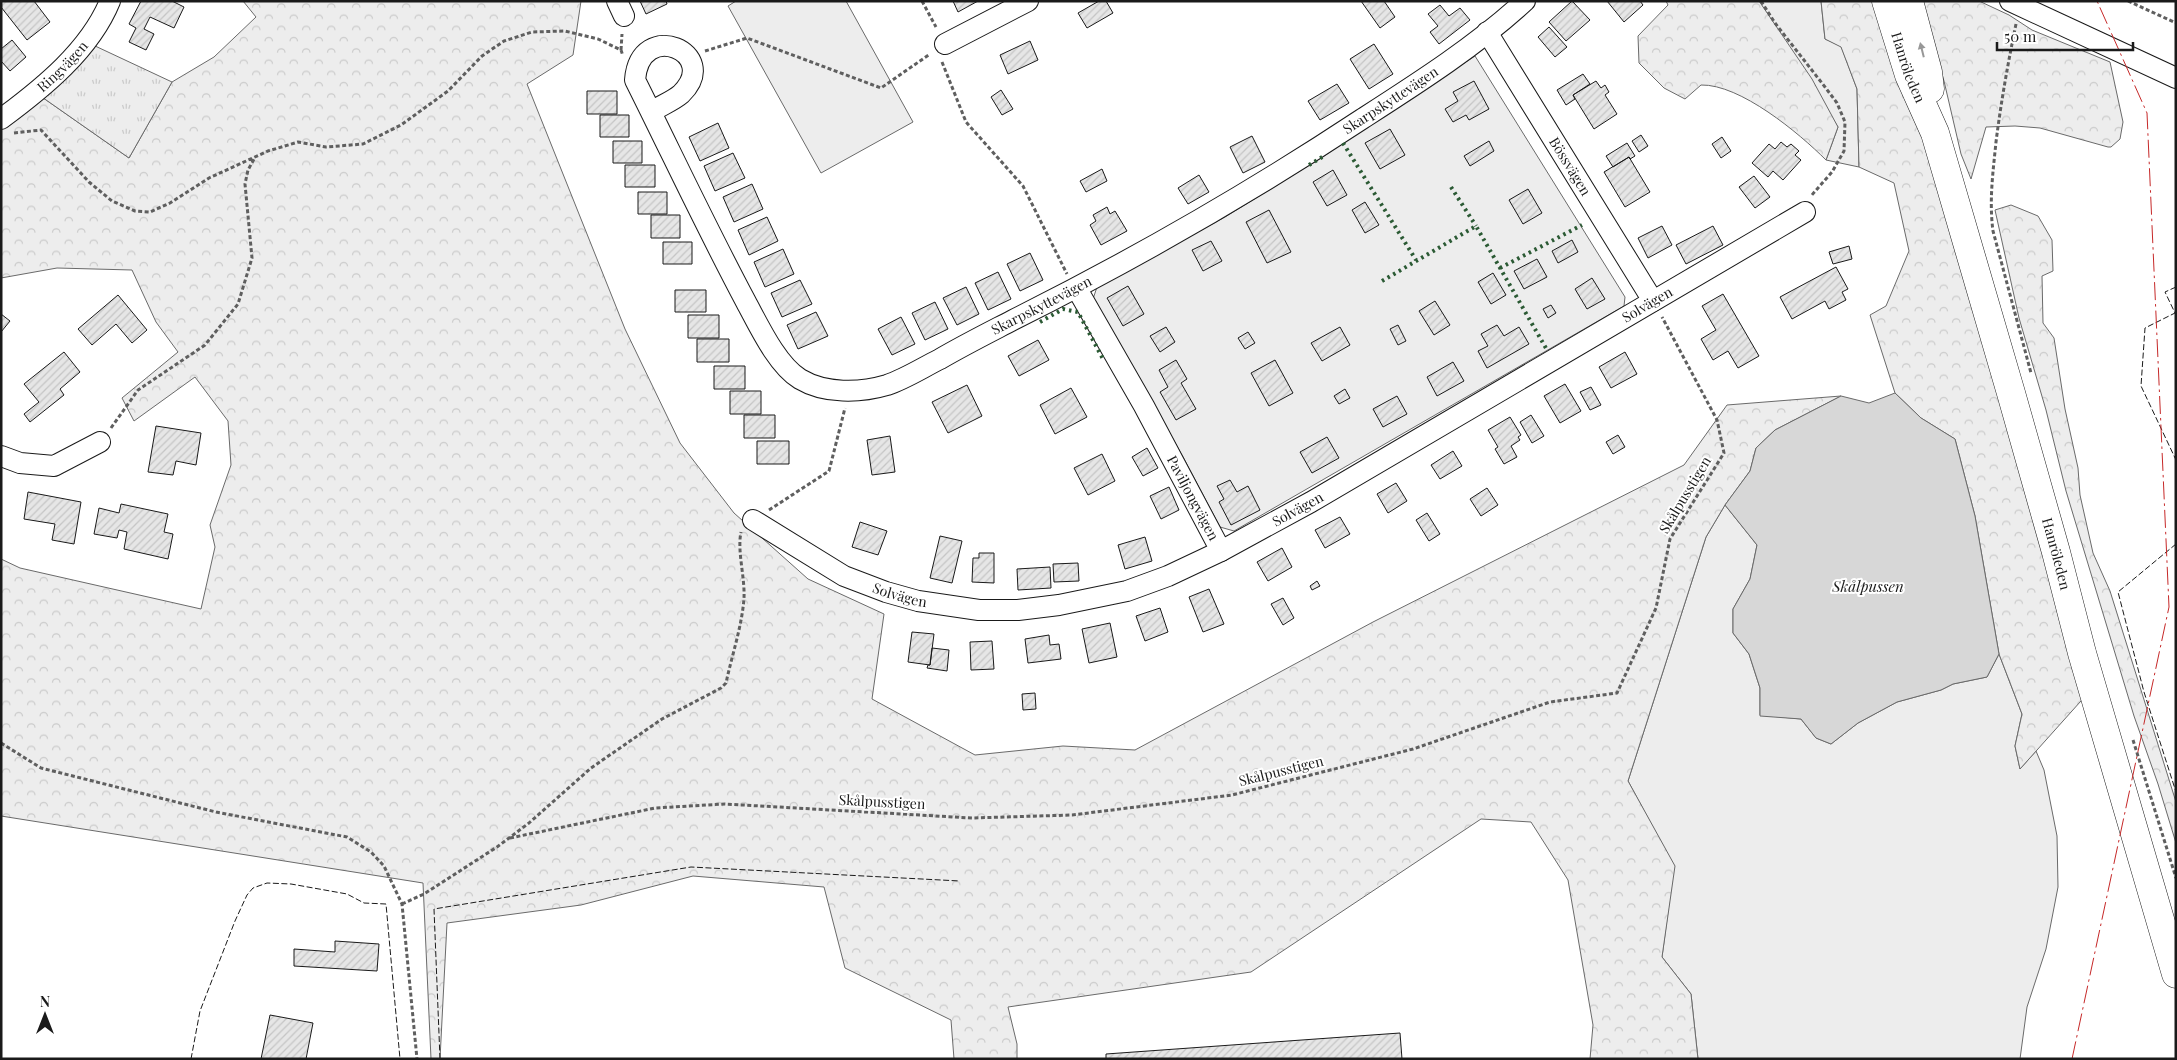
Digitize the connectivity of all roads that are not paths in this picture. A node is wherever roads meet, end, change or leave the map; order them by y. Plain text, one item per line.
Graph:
1 (110, 1) edge
2 (1028, 1) edge
3 (1525, 1) edge
4 (1886, 1) edge
5 (1909, 1) edge
6 (2015, 3) edge
7 (1487, 32) junction
8 (945, 44) road end
9 (2176, 78) edge
10 (651, 112) junction
11 (5, 126) edge
12 (1935, 133) junction
13 (1805, 212) road end
14 (1077, 289) junction
15 (1653, 300) junction
16 (100, 442) road end
17 (1, 456) edge
18 (753, 520) road end
19 (1221, 551) junction
20 (2176, 974) edge

1 - 11 street, Ringvägen
2 - 8 street
3 - 7 street, Skarpskyttevägen
4 - 12 highway, Hanröleden
12 -> 5 highway, Hanröleden
6 - 9 street
7 - 14 street, Skarpskyttevägen
7 - 15 street, Bössvägen
10 - 10 street, Skarpskyttevägen
10 - 14 street, Skarpskyttevägen
12 - 20 highway, Hanröleden
13 - 15 street, Solvägen
14 - 19 street, Paviljongvägen
15 - 19 street, Solvägen
16 - 17 street
18 - 19 street, Solvägen

